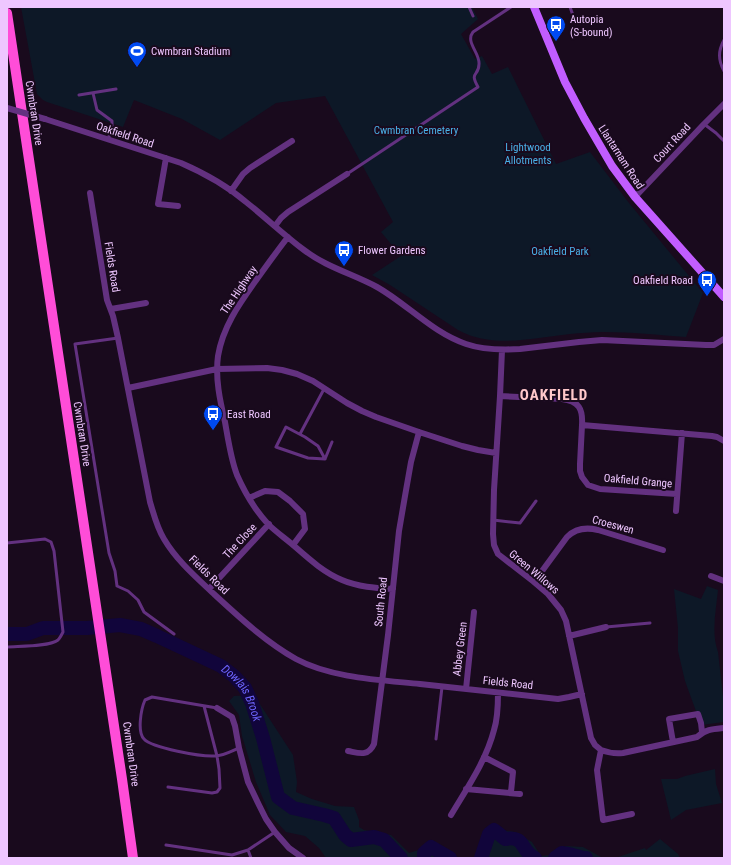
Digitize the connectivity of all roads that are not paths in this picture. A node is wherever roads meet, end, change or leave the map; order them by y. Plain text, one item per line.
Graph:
1 (469, 7) edge
2 (511, 7) edge
3 (534, 7) edge
4 (570, 7) edge
5 (7, 13) edge
6 (473, 16) dead end
7 (575, 21) dead end
8 (724, 40) edge
9 (724, 71) edge
10 (116, 89) dead end
11 (93, 93) junction
12 (79, 95) dead end
13 (724, 104) edge
14 (7, 108) edge
15 (704, 124) junction
16 (108, 140) junction
17 (292, 141) dead end
18 (724, 141) edge
19 (166, 158) junction
20 (347, 174) joint
21 (231, 191) junction
22 (90, 193) dead end
23 (635, 197) junction
24 (178, 206) dead end
25 (275, 226) junction
26 (288, 237) junction
27 (724, 297) edge
28 (146, 303) dead end
29 (111, 310) junction
30 (118, 338) junction
31 (724, 339) edge
32 (502, 350) junction
33 (217, 370) junction
34 (128, 388) junction
35 (324, 389) junction
36 (500, 396) junction
37 (582, 425) junction
38 (419, 432) junction
39 (682, 433) junction
40 (300, 434) junction
41 (724, 441) edge
42 (332, 442) dead end
43 (496, 453) junction
44 (325, 459) junction
45 (678, 494) junction
46 (249, 498) junction
47 (536, 501) dead end
48 (676, 511) dead end
49 (493, 520) junction
50 (269, 524) junction
51 (7, 543) edge
52 (293, 546) junction
53 (663, 550) dead end
54 (711, 576) dead end
55 (724, 581) edge
56 (534, 582) junction
57 (209, 589) junction
58 (393, 590) junction
59 (474, 612) dead end
60 (650, 623) dead end
61 (606, 627) joint
62 (174, 634) dead end
63 (569, 636) junction
64 (7, 647) edge
65 (382, 680) junction
66 (442, 687) junction
67 (466, 689) junction
68 (498, 693) junction
69 (582, 694) junction
70 (204, 706) junction
71 (217, 708) joint
72 (724, 728) edge
73 (702, 732) junction
74 (436, 739) dead end
75 (673, 742) junction
76 (239, 748) junction
77 (601, 750) junction
78 (348, 751) dead end
79 (217, 756) junction
80 (484, 757) junction
81 (168, 787) dead end
82 (466, 789) junction
83 (511, 792) junction
84 (520, 794) dead end
85 (632, 814) dead end
86 (451, 815) dead end
87 (275, 832) junction
88 (166, 845) dead end
89 (248, 850) junction
90 (133, 858) edge
91 (251, 858) edge
92 (303, 858) edge

1 - 6 lane
2 - 20 lane
3 - 23 street, Llantarnam Road
4 - 7 lane
5 - 90 main road, Cwmbran Drive
8 - 9 lane
10 - 11 lane
11 - 12 lane
11 - 16 lane
13 - 15 street, Court Road
14 - 16 street, Oakfield Road, bridge
15 - 18 lane
15 - 23 street, Court Road
16 - 19 street, Oakfield Road
17 - 21 street
19 - 21 street, Oakfield Road
19 - 24 street
20 - 25 street
21 - 25 street, Oakfield Road
22 - 29 street, Fields Road
23 - 27 street, Llantarnam Road
25 - 26 street, Oakfield Road
26 - 32 street, Oakfield Road
26 - 33 street, The Highway
28 - 29 street
29 - 30 street, Fields Road
30 - 34 street, Fields Road
30 - 62 lane
31 - 32 street, Oakfield Road
32 - 36 street, Green Willows
33 - 34 street
33 - 35 street
33 - 46 street, The Highway
34 - 57 street, Fields Road
35 - 38 street
35 - 40 lane
36 - 37 street, Oakfield Grange
36 - 43 street, Green Willows
37 - 39 street
37 - 45 street, Oakfield Grange
38 - 43 street
38 - 58 street, South Road
39 - 41 street
39 - 45 street, Oakfield Grange
40 - 44 lane
40 - 44 lane
42 - 44 lane
43 - 49 street, Green Willows
45 - 48 street, Oakfield Grange
46 - 50 street, The Highway
46 - 52 street
47 - 49 lane
49 - 56 street, Green Willows
50 - 52 street, The Highway
50 - 57 street, The Close
51 - 64 lane
52 - 58 street, The Highway
53 - 56 street, Croeswen
54 - 55 street
56 - 63 street, Green Willows
57 - 65 street, Fields Road
58 - 65 street, South Road
59 - 67 street, Abbey Green
60 - 61 lane
61 - 63 street
63 - 69 street, Green Willows
65 - 66 street, Fields Road
65 - 78 street, South Road
66 - 67 street, Fields Road
66 - 74 lane
67 - 68 street, Fields Road
68 - 69 street, Fields Road
68 - 80 street
69 - 77 street, Green Willows
70 - 71 lane
70 - 79 lane
70 - 79 lane
71 - 76 street
72 - 73 street
73 - 75 street
73 - 75 street
75 - 77 street
76 - 79 lane
76 - 87 street
77 - 85 street
79 - 81 lane
80 - 82 street
80 - 83 street
82 - 83 street
82 - 86 street
83 - 84 street
87 - 89 lane
87 - 92 street
88 - 89 lane
89 - 91 lane

